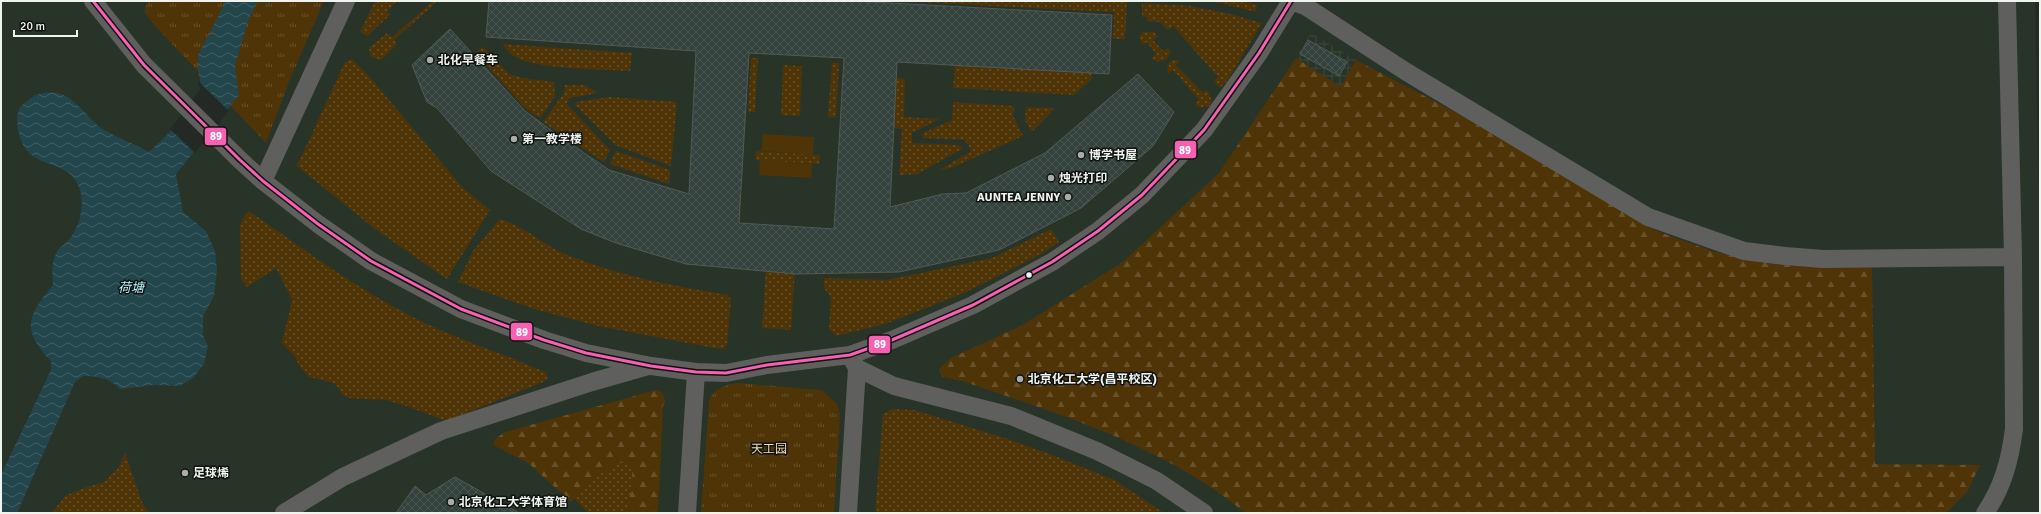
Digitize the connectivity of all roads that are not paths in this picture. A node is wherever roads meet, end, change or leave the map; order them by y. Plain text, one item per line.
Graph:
1 (93, 1) edge
2 (346, 1) edge
3 (1291, 1) edge
4 (2007, 1) edge
5 (263, 181) junction
6 (2013, 257) junction
7 (854, 361) junction
8 (651, 366) junction
9 (696, 372) junction
10 (284, 513) edge
11 (687, 513) edge
12 (848, 513) edge
13 (1204, 513) edge
14 (1985, 513) edge

1 - 5 street
2 - 5 street
3 - 6 street
3 - 7 street
4 - 6 street
5 - 8 street
6 - 14 street
7 - 9 street
7 - 12 street
7 - 13 street
8 - 9 street
8 - 10 street
9 - 11 street

